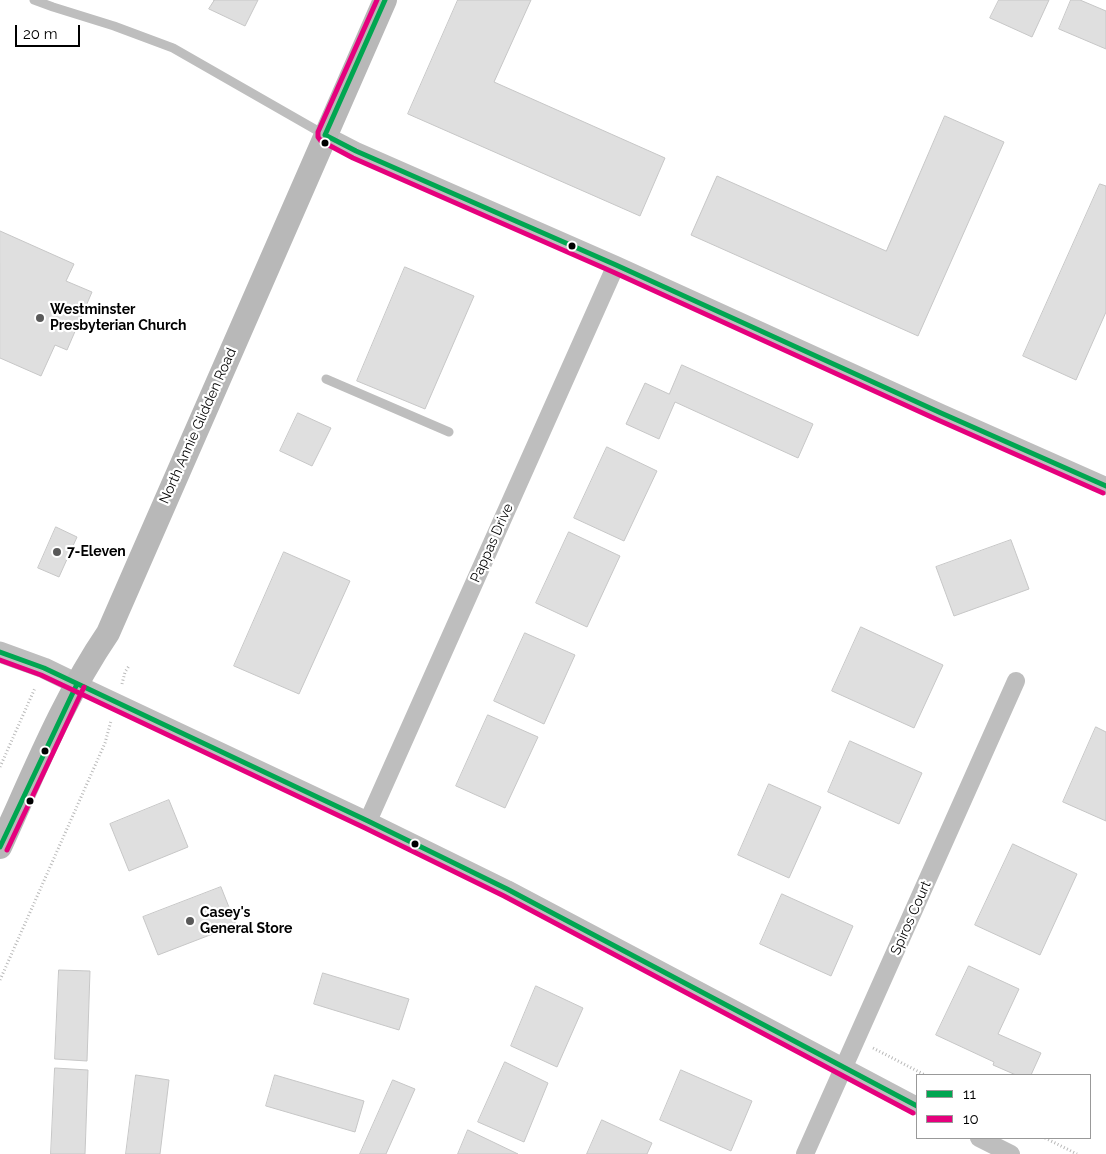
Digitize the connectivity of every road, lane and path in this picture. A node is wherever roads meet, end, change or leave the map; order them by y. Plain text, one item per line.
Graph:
1 (34, 0) edge
2 (385, 0) edge
3 (325, 135) junction
4 (616, 265) junction
5 (326, 379) dead end
6 (449, 432) dead end
7 (1106, 486) edge
8 (0, 652) edge
9 (129, 666) dead end
10 (44, 668) junction
11 (1016, 681) dead end
12 (77, 684) junction
13 (116, 702) junction
14 (0, 767) edge
15 (368, 821) junction
16 (0, 847) edge
17 (0, 980) edge
18 (857, 1039) junction
19 (844, 1068) junction
20 (923, 1074) edge
21 (916, 1105) edge
22 (981, 1139) edge
23 (1047, 1139) edge
24 (806, 1154) edge
25 (1011, 1154) edge
26 (1077, 1154) edge

1 - 3 lane
2 - 3 main road, North Annie Glidden Road
3 - 4 street
3 - 12 main road, North Annie Glidden Road
4 - 7 street
4 - 15 street, Pappas Drive
5 - 6 lane
8 - 10 street
9 - 13 path
10 - 12 street
10 - 14 path
11 - 18 street, Spiros Court
12 - 13 street
12 - 16 main road, North Annie Glidden Road
13 - 15 street
13 - 17 path
15 - 19 street
18 - 19 street, Spiros Court
18 - 20 path
19 - 21 street
19 - 24 street, Spiros Court
22 - 25 street
23 - 26 path

